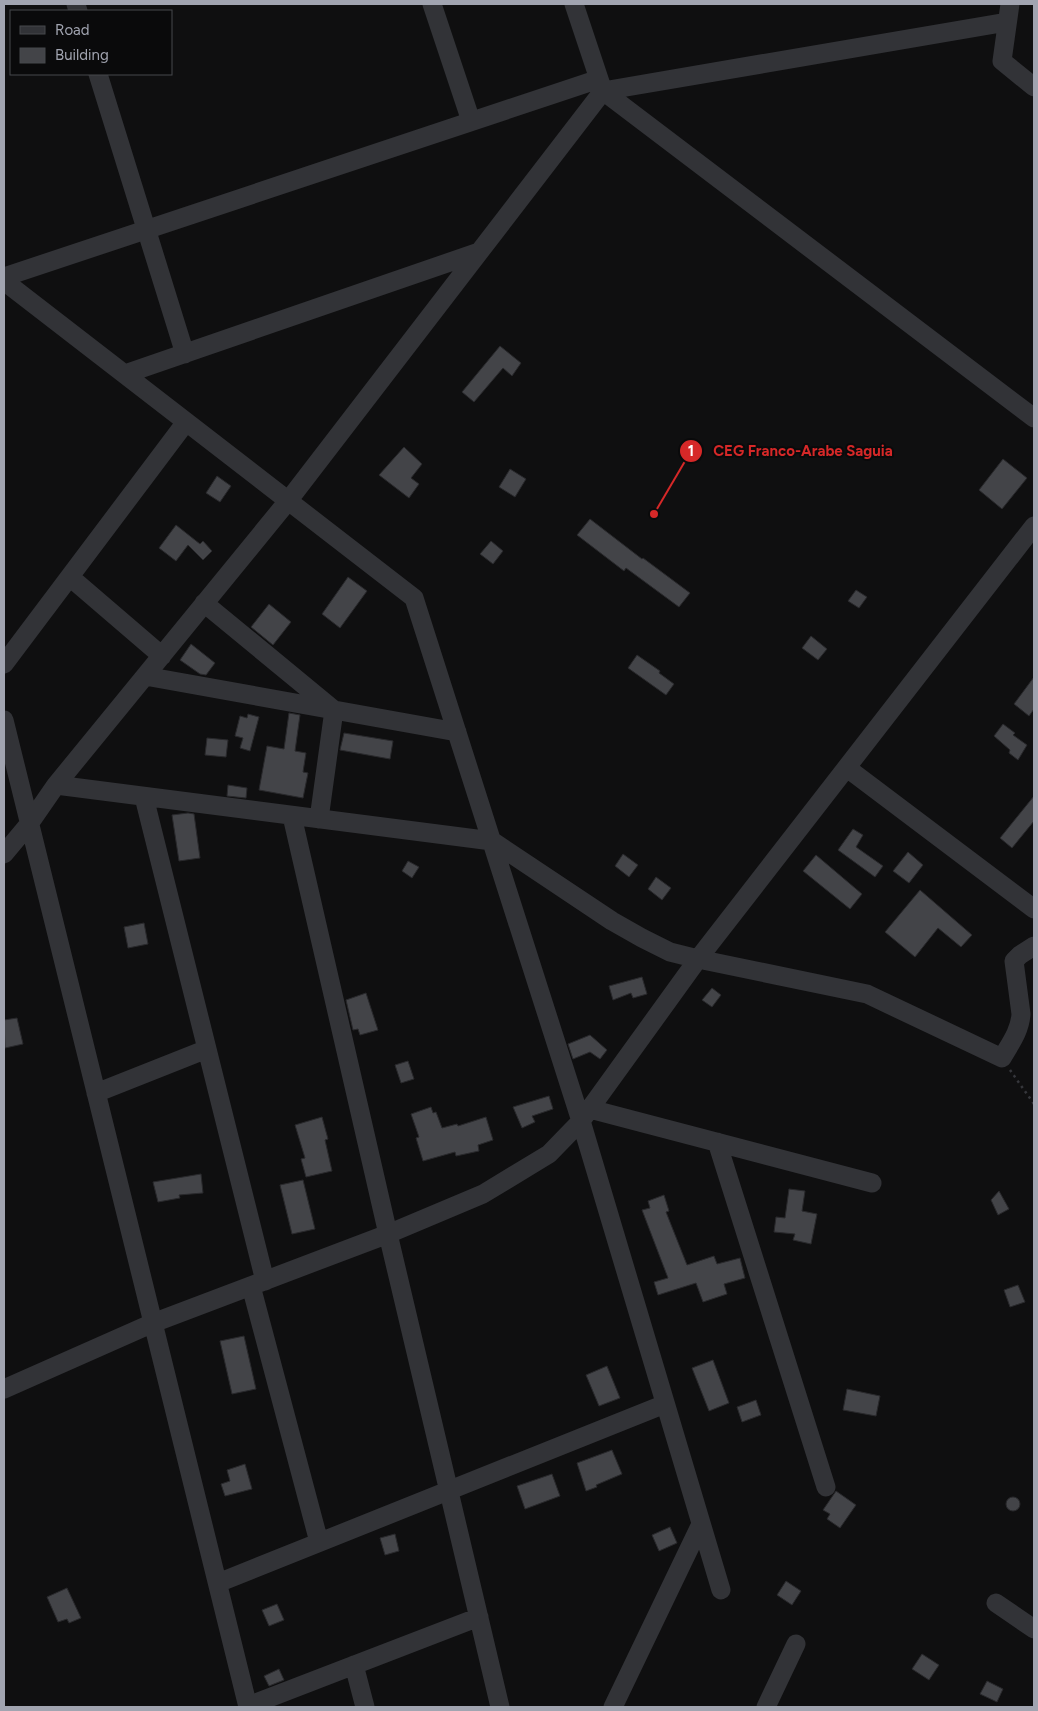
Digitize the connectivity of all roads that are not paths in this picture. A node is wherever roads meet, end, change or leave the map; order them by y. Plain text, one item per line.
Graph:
1 (432, 4) edge
2 (574, 4) edge
3 (1009, 13) edge
4 (98, 75) edge
5 (601, 85) junction
6 (1034, 87) edge
7 (471, 121) junction
8 (146, 230) junction
9 (479, 252) junction
10 (4, 279) edge
11 (185, 354) junction
12 (125, 374) junction
13 (1034, 418) edge
14 (186, 422) junction
15 (288, 501) junction
16 (1034, 526) edge
17 (70, 577) junction
18 (204, 603) junction
19 (162, 656) junction
20 (4, 664) edge
21 (145, 676) junction
22 (334, 710) junction
23 (4, 720) edge
24 (457, 732) junction
25 (847, 768) junction
26 (56, 785) junction
27 (144, 797) junction
28 (292, 816) junction
29 (320, 819) junction
30 (29, 824) junction
31 (492, 841) junction
32 (4, 854) edge
33 (1034, 909) edge
34 (1034, 946) edge
35 (698, 960) junction
36 (207, 1049) junction
37 (96, 1093) junction
38 (585, 1115) junction
39 (717, 1142) junction
40 (872, 1183) dead end
41 (388, 1234) junction
42 (258, 1283) junction
43 (153, 1324) junction
44 (4, 1389) edge
45 (665, 1404) junction
46 (826, 1487) dead end
47 (449, 1491) junction
48 (701, 1524) junction
49 (319, 1542) junction
50 (218, 1583) junction
51 (721, 1590) dead end
52 (996, 1603) dead end
53 (479, 1617) junction
54 (1034, 1629) edge
55 (796, 1644) dead end
56 (354, 1665) junction
57 (248, 1706) edge
58 (365, 1707) edge
59 (500, 1707) edge
60 (613, 1707) edge
61 (766, 1707) edge

1 - 7 street
2 - 5 street
3 - 5 street
3 - 6 street
4 - 8 street
5 - 7 street
5 - 9 street
5 - 13 street
7 - 8 street
8 - 10 street
8 - 11 street
9 - 11 street
9 - 15 street
10 - 12 street
11 - 12 street
12 - 14 street
14 - 15 street
14 - 17 street
15 - 18 street
15 - 24 street
16 - 25 street
17 - 19 street
17 - 20 street
18 - 19 street
18 - 22 street
19 - 21 street
21 - 22 street
21 - 26 street
22 - 24 street
22 - 29 street
23 - 30 street
24 - 31 street
25 - 33 street
25 - 35 street
26 - 27 street
26 - 30 street
27 - 28 street
27 - 36 street
28 - 29 street
28 - 41 street
29 - 31 street
30 - 32 street
30 - 37 street
31 - 35 street
31 - 38 street
34 - 35 street
35 - 38 street
36 - 37 street
36 - 42 street
37 - 43 street
38 - 39 street
38 - 41 street
38 - 45 street
39 - 40 street
39 - 46 street
41 - 42 street
41 - 47 street
42 - 43 street
42 - 49 street
43 - 44 street
43 - 50 street
45 - 47 street
45 - 48 street
47 - 49 street
47 - 53 street
48 - 51 street
48 - 60 street
49 - 50 street
50 - 57 street
52 - 54 street
53 - 56 street
53 - 59 street
55 - 61 street
56 - 57 street
56 - 58 street

